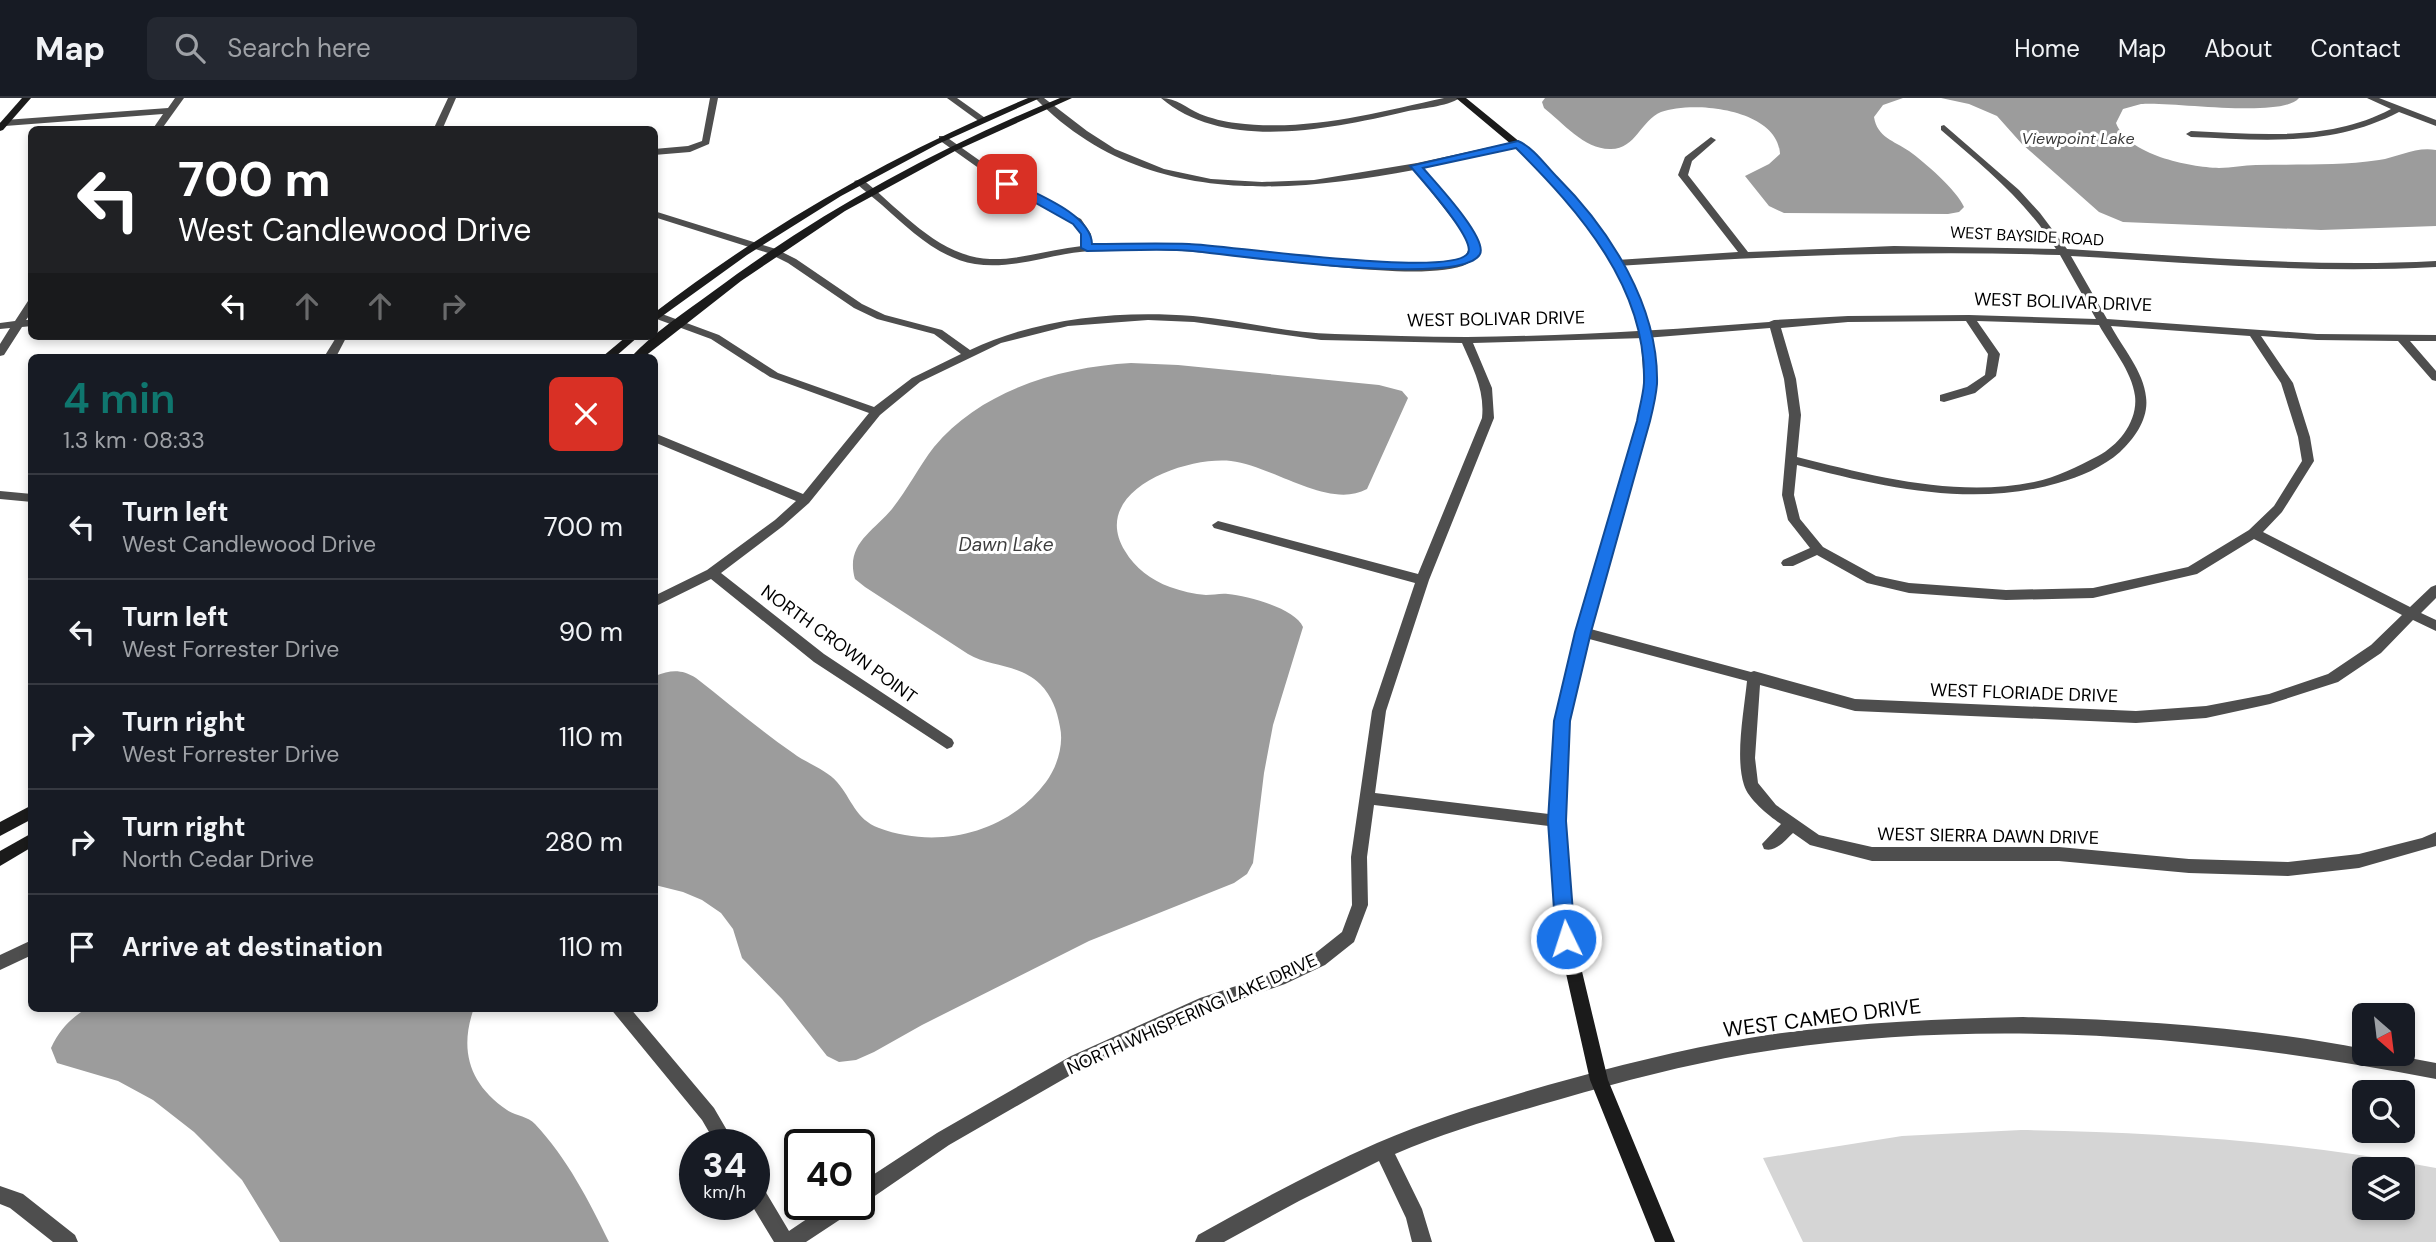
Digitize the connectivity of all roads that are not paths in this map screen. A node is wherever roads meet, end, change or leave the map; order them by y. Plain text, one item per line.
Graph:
1 (27, 98) edge
2 (180, 98) edge
3 (452, 98) edge
4 (714, 98) edge
5 (951, 98) edge
6 (1038, 98) edge
7 (1068, 98) edge
8 (1165, 98) edge
9 (1458, 98) edge
10 (2371, 98) edge
11 (1049, 106) junction
12 (2398, 109) junction
13 (170, 111) junction
14 (983, 120) junction
15 (2436, 123) edge
16 (2, 126) edge
17 (159, 126) edge
18 (439, 126) edge
19 (1944, 128) dead end
20 (2191, 134) dead end
21 (942, 138) junction
22 (1711, 140) dead end
23 (1518, 144) junction
24 (956, 146) junction
25 (658, 151) edge
26 (1416, 166) junction
27 (859, 181) junction
28 (872, 190) junction
29 (658, 215) edge
30 (755, 244) junction
31 (1087, 248) junction
32 (772, 251) junction
33 (2064, 252) junction
34 (1744, 253) junction
35 (1617, 263) junction
36 (2436, 264) edge
37 (28, 309) edge
38 (658, 315) edge
39 (658, 317) edge
40 (1969, 318) junction
41 (678, 322) junction
42 (2103, 322) junction
43 (28, 323) edge
44 (1774, 323) junction
45 (19, 324) junction
46 (0, 326) edge
47 (2252, 331) junction
48 (1645, 335) junction
49 (2400, 338) junction
50 (2436, 338) edge
51 (658, 339) edge
52 (629, 340) edge
53 (657, 340) edge
54 (1466, 340) junction
55 (0, 353) edge
56 (967, 353) junction
57 (612, 354) edge
58 (641, 354) edge
59 (2436, 378) edge
60 (1944, 398) dead end
61 (876, 411) junction
62 (658, 439) edge
63 (1793, 460) junction
64 (0, 495) edge
65 (28, 498) edge
66 (805, 500) junction
67 (1218, 525) dead end
68 (2254, 533) junction
69 (1818, 550) junction
70 (1788, 563) dead end
71 (712, 573) junction
72 (1422, 580) junction
73 (2436, 590) edge
74 (658, 600) edge
75 (2413, 616) junction
76 (2436, 626) edge
77 (1583, 632) junction
78 (1754, 676) junction
79 (947, 744) dead end
80 (1366, 798) junction
81 (28, 813) edge
82 (1557, 821) junction
83 (1792, 824) junction
84 (0, 830) edge
85 (28, 842) edge
86 (1770, 844) dead end
87 (2433, 845) edge
88 (0, 859) edge
89 (28, 949) edge
90 (0, 963) edge
91 (623, 1012) edge
92 (2436, 1071) edge
93 (1599, 1080) junction
94 (717, 1129) edge
95 (1383, 1150) junction
96 (875, 1184) edge
97 (0, 1195) edge
98 (770, 1216) edge
99 (821, 1220) edge
100 (68, 1242) edge
101 (787, 1242) edge
102 (1205, 1242) edge
103 (1422, 1242) edge
104 (1665, 1242) edge

1 - 16 street
2 - 13 street
3 - 18 street
4 - 25 street
5 - 14 street
6 - 11 street
6 - 14 street
7 - 11 street
8 - 9 street
9 - 23 street
10 - 12 street
11 - 24 street
11 - 26 street
12 - 15 street
12 - 20 street
13 - 16 street
13 - 17 street
14 - 21 street
19 - 33 street
21 - 24 street
21 - 27 street
22 - 34 street
23 - 26 street
23 - 35 street
24 - 28 street
24 - 31 street
26 - 31 street
27 - 28 street
27 - 30 street
28 - 31 street
28 - 32 street
29 - 30 street
30 - 32 street
30 - 38 street
32 - 41 street
32 - 56 street
33 - 34 street, WEST BAYSIDE ROAD
33 - 36 street, WEST BAYSIDE ROAD
33 - 42 street
34 - 35 street, WEST BAYSIDE ROAD
35 - 48 street
37 - 45 street
39 - 41 street
40 - 42 street, WEST BOLIVAR DRIVE
40 - 44 street, WEST BOLIVAR DRIVE
40 - 60 street
41 - 51 street
41 - 61 street
42 - 47 street, WEST BOLIVAR DRIVE
42 - 63 street
43 - 45 street
44 - 48 street, WEST BOLIVAR DRIVE
44 - 63 street
45 - 46 street
45 - 55 street
47 - 49 street, WEST BOLIVAR DRIVE
47 - 68 street
48 - 54 street, WEST BOLIVAR DRIVE
48 - 77 street
49 - 50 street, WEST BOLIVAR DRIVE
49 - 59 street
52 - 57 street
53 - 58 street
54 - 56 street, WEST BOLIVAR DRIVE
54 - 72 street, NORTH WHISPERING LAKE DRIVE
56 - 61 street, WEST BOLIVAR DRIVE
61 - 66 street, WEST BOLIVAR DRIVE
62 - 66 street
63 - 69 street
64 - 65 street
66 - 71 street, WEST BOLIVAR DRIVE
67 - 72 street
68 - 69 street
68 - 75 street
69 - 70 street
71 - 74 street, WEST BOLIVAR DRIVE
71 - 79 street, NORTH CROWN POINT
72 - 80 street, NORTH WHISPERING LAKE DRIVE
73 - 75 street, WEST FLORIADE DRIVE
75 - 76 street
75 - 78 street, WEST FLORIADE DRIVE
77 - 78 street, WEST FLORIADE DRIVE
77 - 82 street
78 - 83 street, WEST SIERRA DAWN DRIVE
80 - 82 street
80 - 96 street, NORTH WHISPERING LAKE DRIVE
81 - 84 street
82 - 93 street
83 - 86 street
83 - 87 street, WEST SIERRA DAWN DRIVE
85 - 88 street
89 - 90 street
91 - 94 street
92 - 93 street, WEST CAMEO DRIVE
93 - 95 street, WEST CAMEO DRIVE
93 - 104 street
95 - 102 street, WEST CAMEO DRIVE
95 - 103 street
97 - 100 street
98 - 101 street
99 - 101 street

